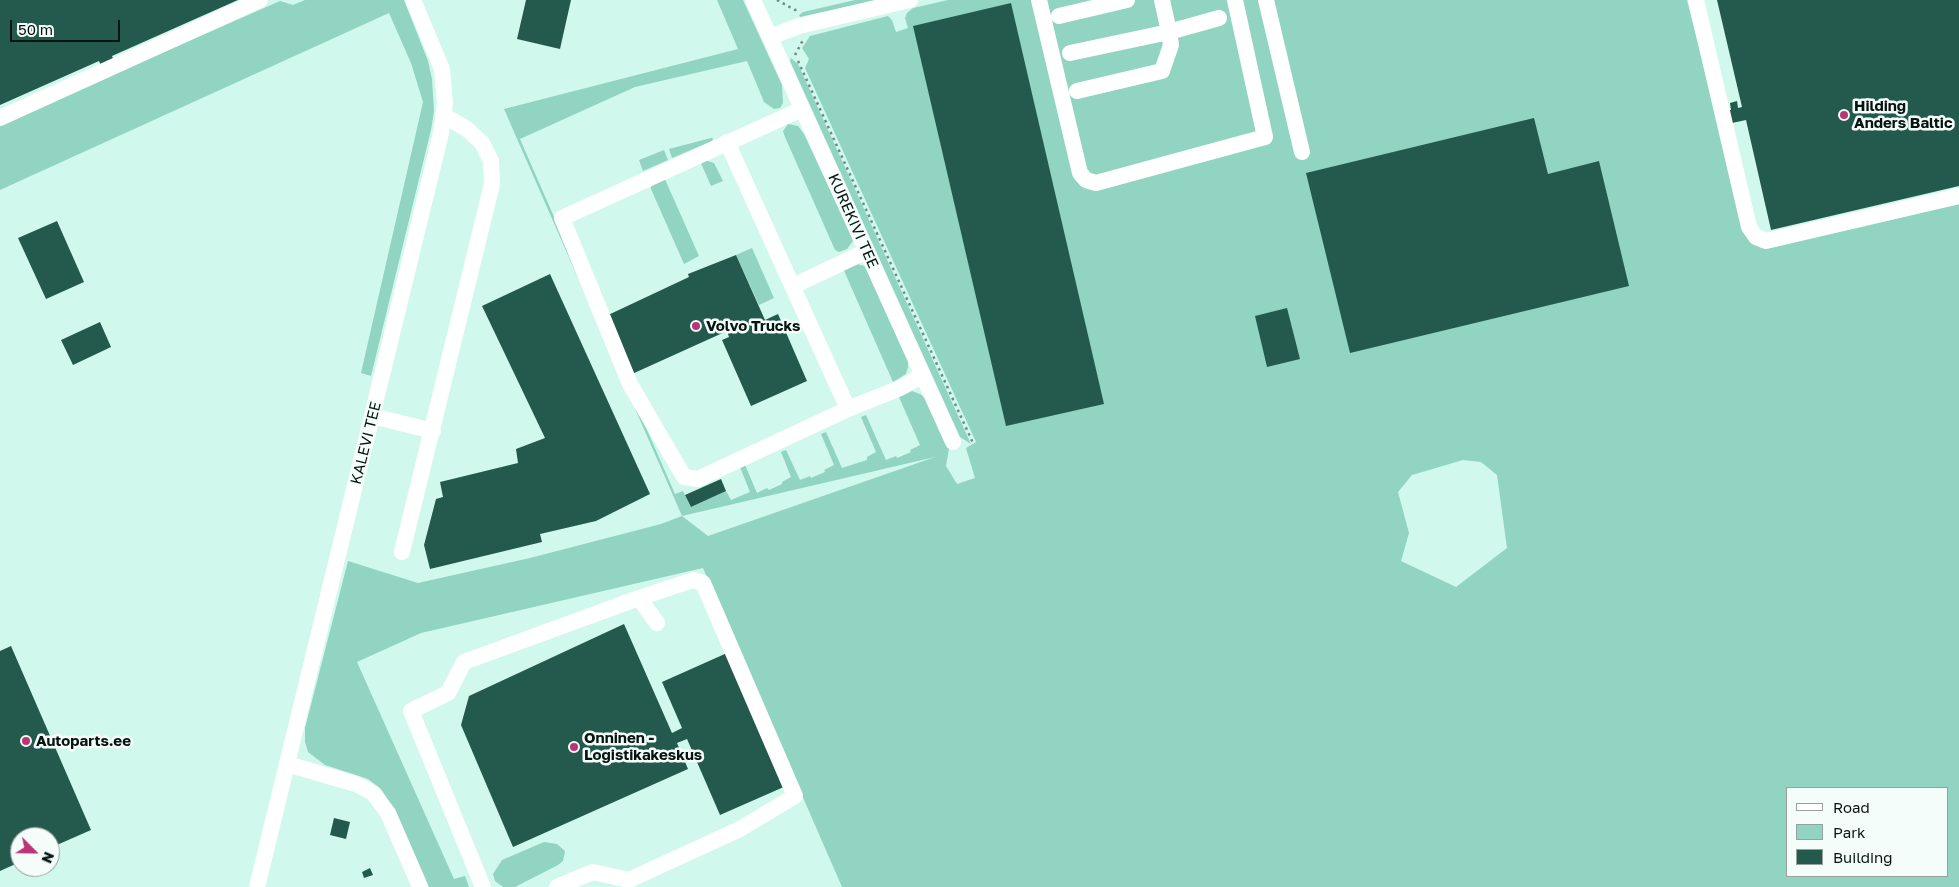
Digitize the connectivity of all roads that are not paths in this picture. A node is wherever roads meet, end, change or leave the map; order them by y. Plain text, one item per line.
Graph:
1 (260, 0) edge
2 (413, 0) edge
3 (753, 0) edge
4 (1039, 0) edge
5 (1127, 0) edge
6 (1162, 0) edge
7 (1235, 0) edge
8 (1266, 0) edge
9 (1696, 0) edge
10 (902, 1) edge
11 (1059, 16) dead end
12 (1219, 18) dead end
13 (1169, 32) junction
14 (770, 37) junction
15 (1070, 53) dead end
16 (1077, 91) dead end
17 (802, 108) junction
18 (443, 115) junction
19 (0, 118) edge
20 (727, 142) junction
21 (1302, 152) dead end
22 (1959, 196) edge
23 (867, 251) junction
24 (792, 286) junction
25 (923, 375) junction
26 (848, 410) junction
27 (372, 416) junction
28 (433, 431) junction
29 (953, 442) dead end
30 (402, 552) dead end
31 (639, 598) junction
32 (657, 623) dead end
33 (288, 764) junction
34 (257, 887) edge
35 (420, 887) edge
36 (483, 887) edge
37 (557, 887) edge

1 - 19 street
2 - 18 street, KALEVI TEE
3 - 14 street, KUREKIVI TEE
4 - 7 street
5 - 11 street
6 - 13 street
8 - 21 street
9 - 22 street
10 - 14 street
12 - 13 street
13 - 15 street
13 - 16 street
14 - 17 street, KUREKIVI TEE
17 - 20 street
17 - 23 street, KUREKIVI TEE
18 - 27 street, KALEVI TEE
18 - 28 street
20 - 24 street
20 - 26 street
23 - 24 street
23 - 25 street, KUREKIVI TEE
24 - 26 street
25 - 26 street
25 - 29 street, KUREKIVI TEE
27 - 28 street
27 - 33 street, KALEVI TEE
28 - 30 street
31 - 32 street
31 - 36 street
31 - 37 street
33 - 34 street, KALEVI TEE
33 - 35 street

